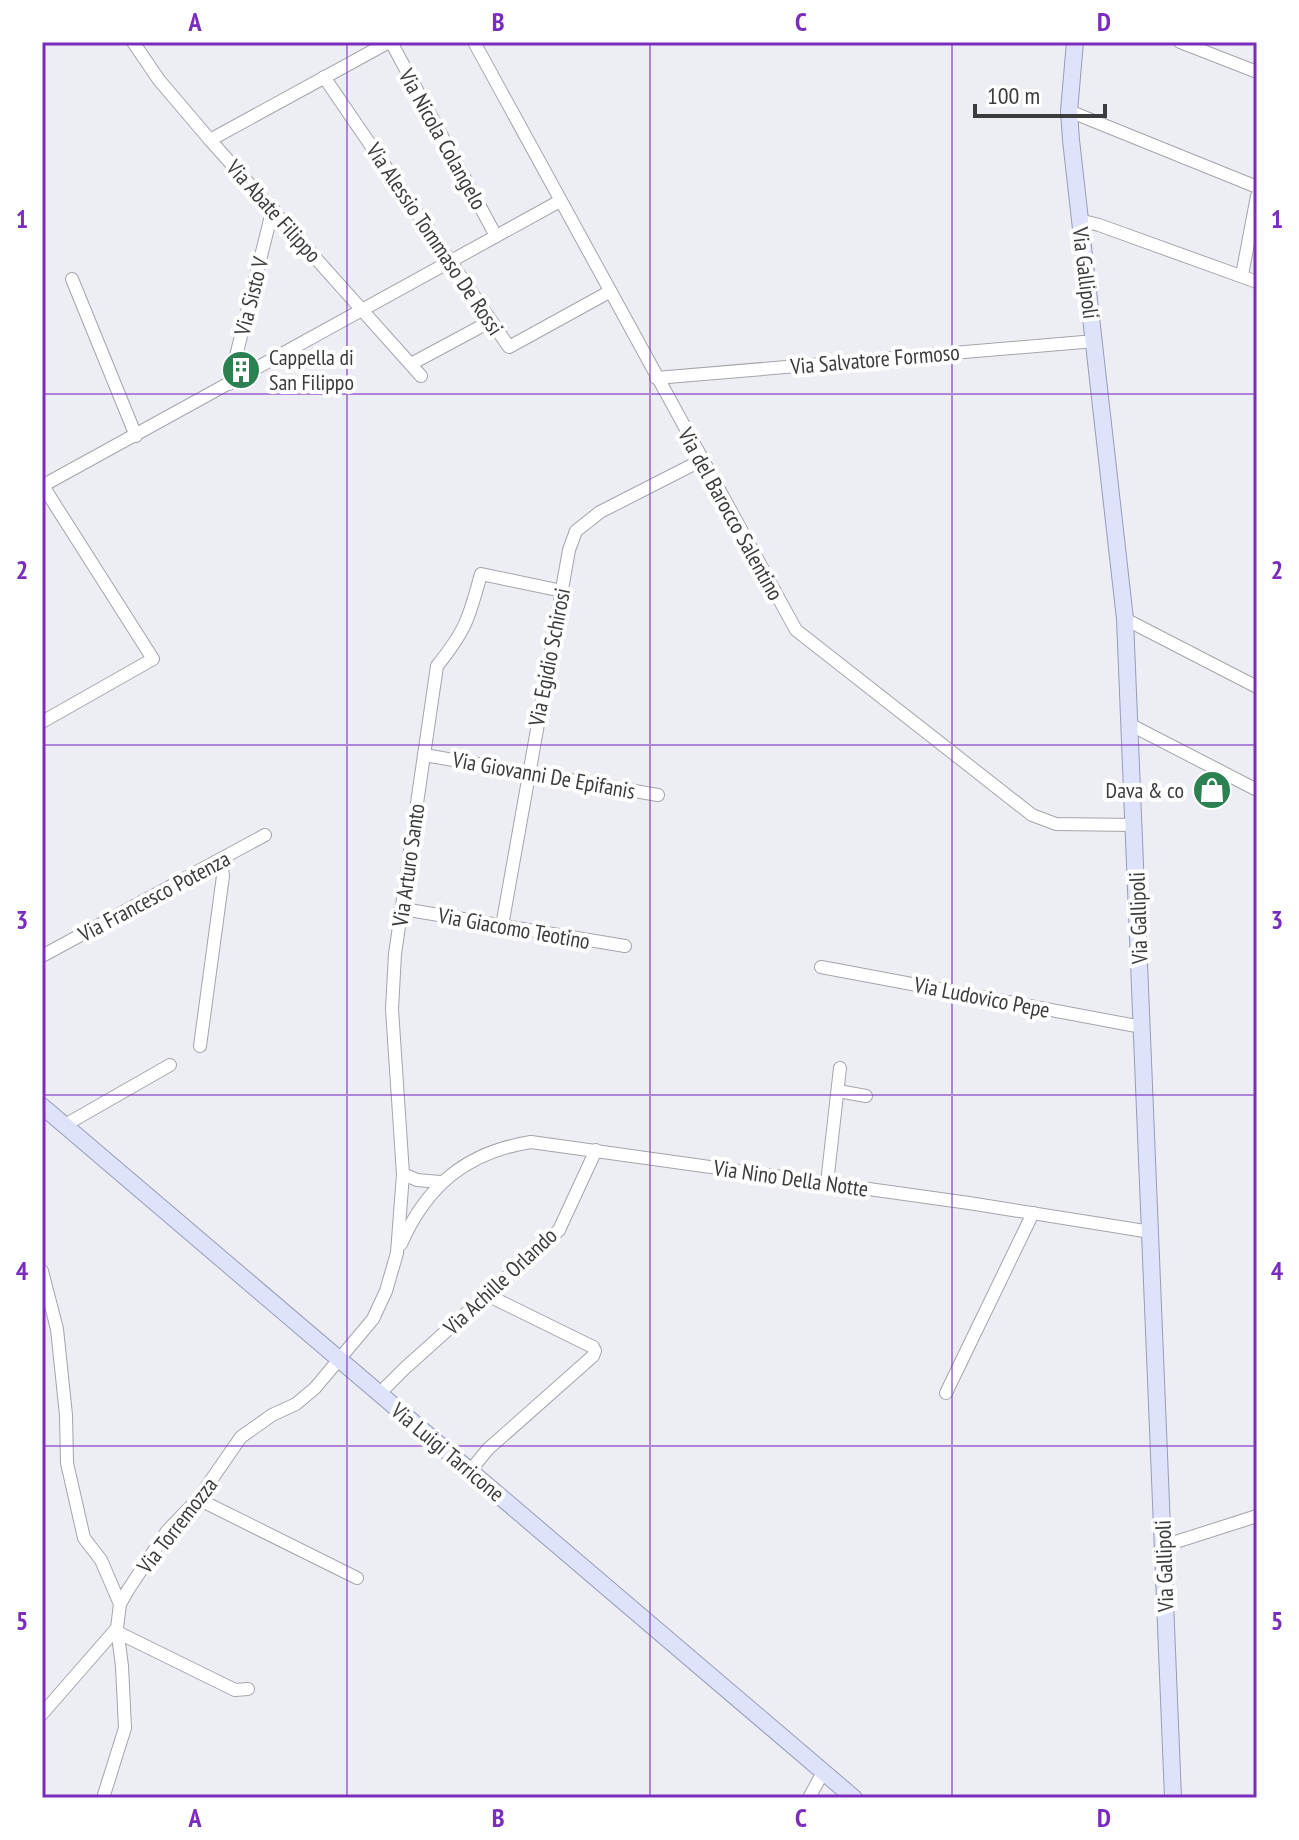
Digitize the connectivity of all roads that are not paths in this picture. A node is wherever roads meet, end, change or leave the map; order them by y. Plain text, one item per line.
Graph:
1 (133, 42) edge
2 (390, 42) edge
3 (474, 42) edge
4 (1075, 42) edge
5 (1180, 42) edge
6 (1257, 72) edge
7 (324, 77) junction
8 (1069, 111) junction
9 (210, 140) junction
10 (1257, 187) edge
11 (1257, 196) edge
12 (560, 201) junction
13 (273, 208) junction
14 (1079, 220) junction
15 (496, 236) junction
16 (450, 261) junction
17 (1242, 275) junction
18 (72, 279) dead end
19 (1257, 282) edge
20 (609, 292) junction
21 (363, 310) junction
22 (491, 321) junction
23 (1095, 341) junction
24 (411, 364) junction
25 (421, 376) dead end
26 (656, 378) junction
27 (229, 384) junction
28 (136, 436) junction
29 (702, 460) junction
30 (42, 486) edge
31 (562, 591) junction
32 (1125, 619) junction
33 (1257, 687) edge
34 (42, 722) edge
35 (1129, 724) junction
36 (427, 755) junction
37 (528, 772) junction
38 (1257, 790) edge
39 (658, 795) dead end
40 (1134, 825) junction
41 (265, 835) dead end
42 (215, 862) junction
43 (403, 909) junction
44 (502, 926) junction
45 (625, 946) dead end
46 (42, 956) edge
47 (821, 967) dead end
48 (1142, 1027) junction
49 (200, 1046) dead end
50 (170, 1065) dead end
51 (840, 1068) dead end
52 (838, 1091) junction
53 (866, 1096) dead end
54 (42, 1106) edge
55 (65, 1125) junction
56 (596, 1150) junction
57 (403, 1174) junction
58 (440, 1182) junction
59 (827, 1183) junction
60 (1033, 1213) junction
61 (1151, 1232) junction
62 (397, 1253) junction
63 (42, 1271) edge
64 (487, 1295) junction
65 (340, 1361) junction
66 (946, 1393) dead end
67 (379, 1394) junction
68 (470, 1471) junction
69 (198, 1499) junction
70 (1257, 1516) edge
71 (1163, 1546) junction
72 (357, 1578) dead end
73 (120, 1604) junction
74 (117, 1630) junction
75 (248, 1689) dead end
76 (42, 1714) edge
77 (823, 1772) junction
78 (103, 1798) edge
79 (809, 1798) edge
80 (854, 1798) edge
81 (1173, 1798) edge

1 - 9 street, Via Abate Filippo
2 - 7 street
2 - 15 street, Via Nicola Colangelo
3 - 12 street, Via del Barocco Salentino
4 - 8 main road, Via Gallipoli
5 - 6 street
7 - 9 street
7 - 16 street, Via Alessio Tommaso De Rossi
8 - 10 street
8 - 14 main road, Via Gallipoli
9 - 13 street, Via Abate Filippo
11 - 17 street
12 - 15 street
12 - 20 street, Via del Barocco Salentino
13 - 21 street, Via Abate Filippo
13 - 27 street, Via Sisto V
14 - 17 street
14 - 23 main road, Via Gallipoli
15 - 16 street
16 - 21 street
16 - 22 street, Via Alessio Tommaso De Rossi
17 - 19 street
18 - 28 street
20 - 22 street, Via Alessio Tommaso De Rossi
20 - 26 street, Via del Barocco Salentino
21 - 24 street, Via Abate Filippo
21 - 27 street
22 - 24 street
23 - 26 street, Via Salvatore Formoso
23 - 32 main road, Via Gallipoli
24 - 25 street, Via Abate Filippo
26 - 29 street, Via del Barocco Salentino
27 - 28 street
28 - 30 street
29 - 31 street, Via Egidio Schirosi
29 - 40 street, Via del Barocco Salentino
30 - 34 street
31 - 36 street, Via Arturo Santo
31 - 37 street, Via Egidio Schirosi
32 - 33 street
32 - 35 main road, Via Gallipoli
35 - 38 street
35 - 40 main road, Via Gallipoli
36 - 37 street, Via Giovanni De Epifanis
36 - 43 street, Via Arturo Santo
37 - 39 street, Via Giovanni De Epifanis
37 - 44 street, Via Egidio Schirosi
40 - 48 main road, Via Gallipoli
41 - 42 street, Via Francesco Potenza
42 - 46 street, Via Francesco Potenza
42 - 49 street
43 - 44 street, Via Giacomo Teotino
43 - 57 street, Via Arturo Santo
44 - 45 street, Via Giacomo Teotino
47 - 48 street, Via Ludovico Pepe
48 - 61 main road, Via Gallipoli
50 - 55 street
51 - 52 street
52 - 53 street
52 - 59 street
54 - 55 main road, Via Luigi Tarricone
55 - 65 main road, Via Luigi Tarricone
56 - 58 street, Via Nino Della Notte
56 - 59 street, Via Nino Della Notte
56 - 64 street, Via Achille Orlando
57 - 58 street
57 - 62 street, Via Arturo Santo
58 - 62 street, Via Arturo Santo
59 - 60 street, Via Nino Della Notte
60 - 61 street, Via Nino Della Notte
60 - 66 street
61 - 71 main road, Via Gallipoli
62 - 65 street, Via Arturo Santo
63 - 73 street
64 - 67 street, Via Achille Orlando
64 - 68 street
65 - 67 main road, Via Luigi Tarricone
65 - 69 street, Via Torremozza
67 - 68 main road, Via Luigi Tarricone
68 - 77 main road, Via Luigi Tarricone
69 - 72 street
69 - 73 street, Via Torremozza
70 - 71 street
71 - 81 main road, Via Gallipoli
73 - 74 street, Via Torremozza
74 - 75 street
74 - 76 street
74 - 78 street, Via Torremozza
77 - 79 street
77 - 80 main road, Via Luigi Tarricone

